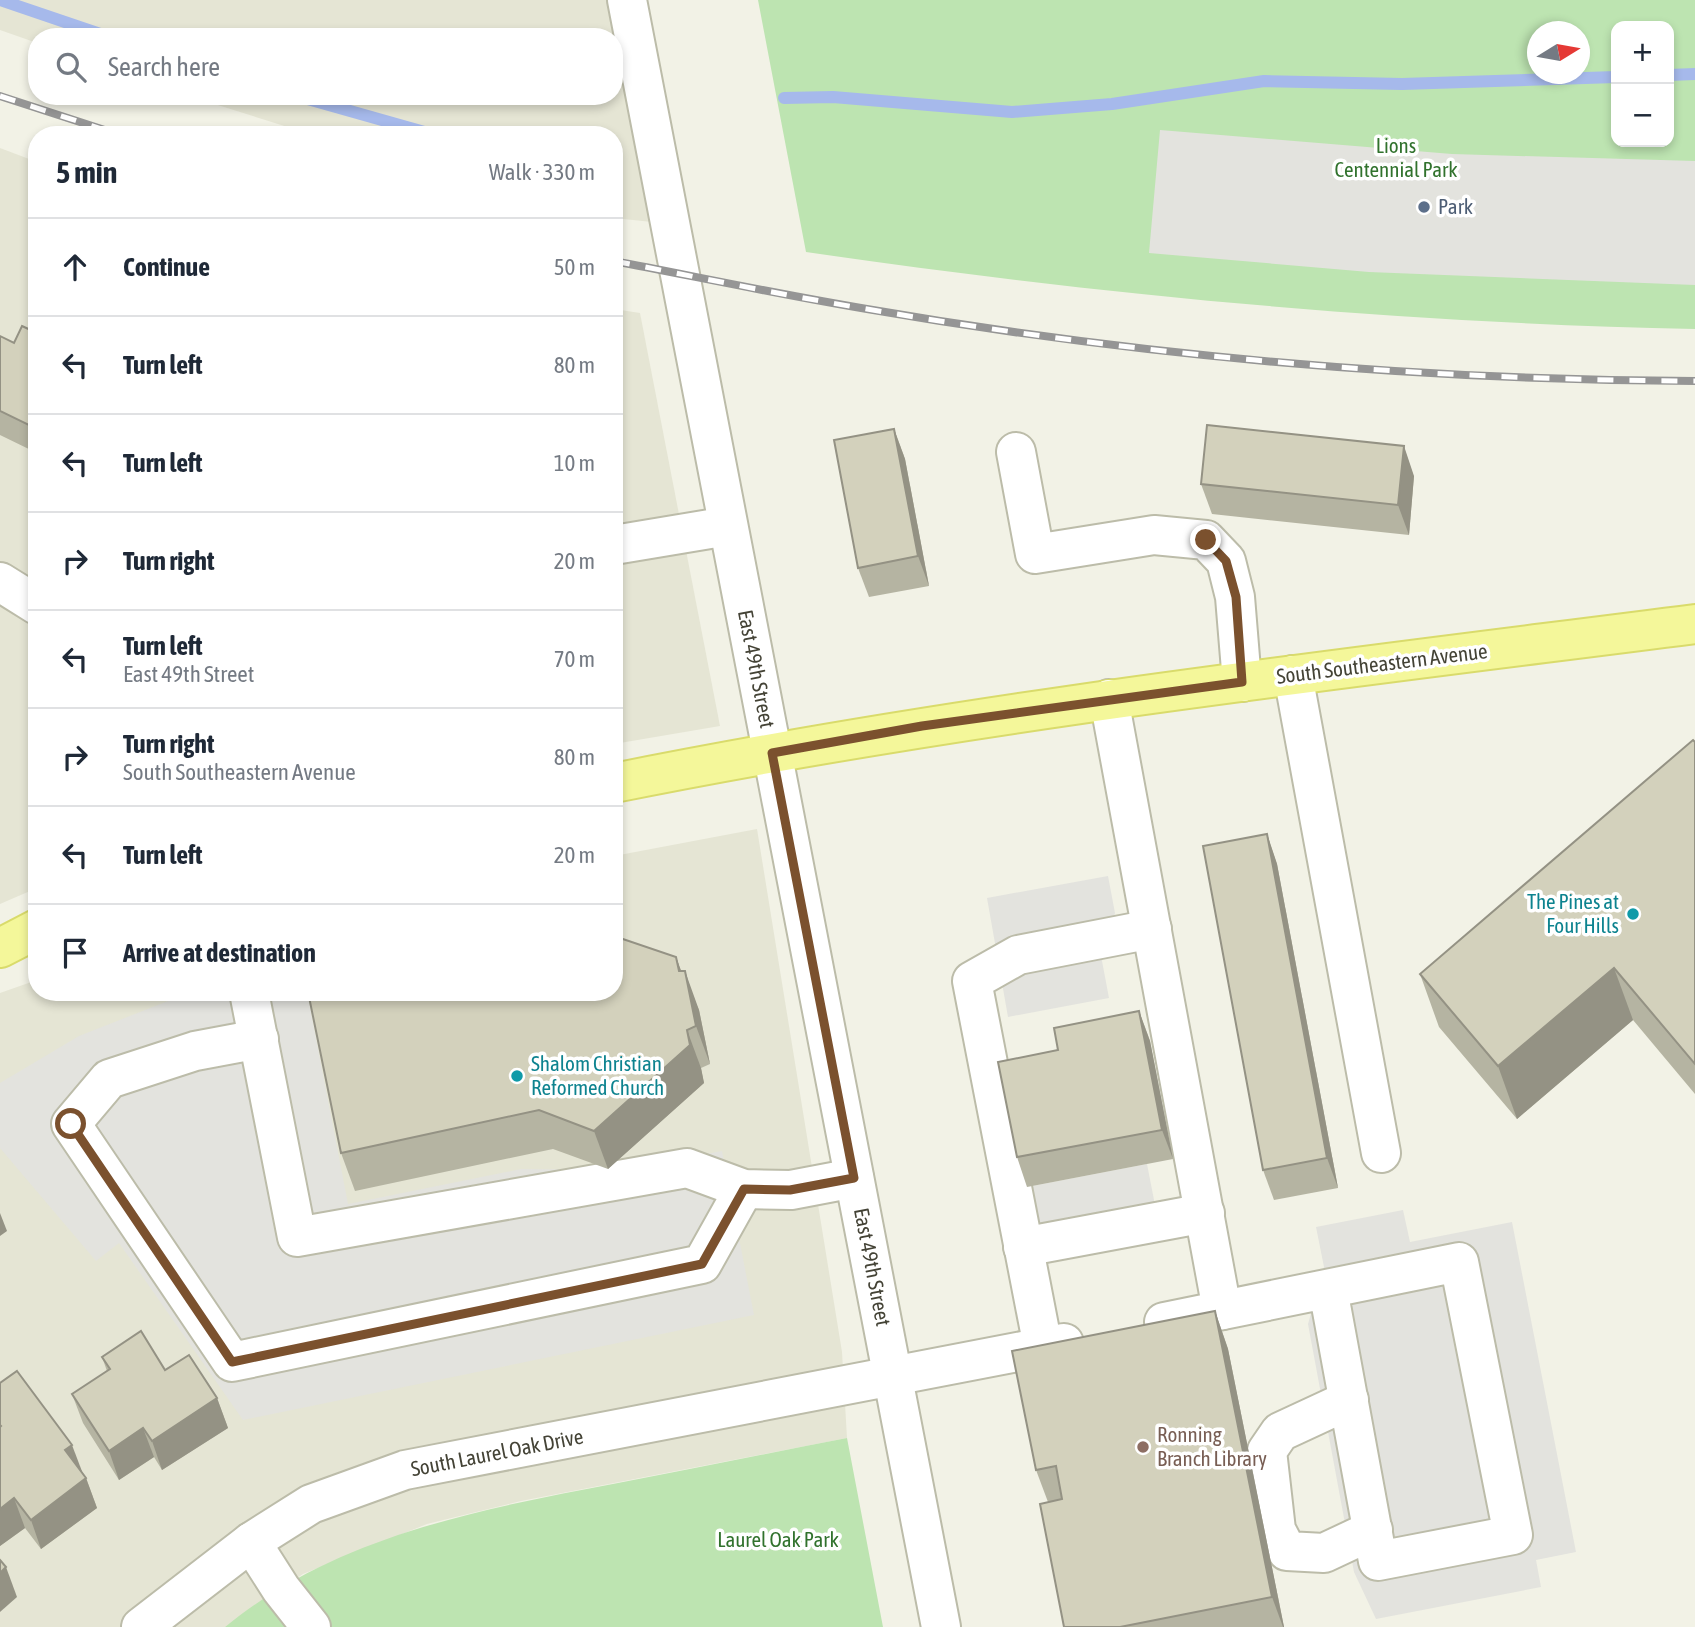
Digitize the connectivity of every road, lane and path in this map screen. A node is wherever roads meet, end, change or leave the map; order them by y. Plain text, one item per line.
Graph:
1 (627, 0) edge
2 (1016, 452) dead end
3 (728, 526) junction
4 (623, 544) edge
5 (0, 582) edge
6 (28, 599) edge
7 (1695, 624) edge
8 (1293, 675) junction
9 (1242, 682) junction
10 (1109, 699) junction
11 (772, 753) junction
12 (623, 781) edge
13 (1152, 929) junction
14 (28, 934) edge
15 (0, 948) edge
16 (251, 1001) edge
17 (259, 1039) junction
18 (1381, 1153) dead end
19 (854, 1178) junction
20 (744, 1189) junction
21 (1205, 1213) junction
22 (1023, 1247) junction
23 (1328, 1289) junction
24 (1222, 1310) junction
25 (1133, 1329) edge
26 (1094, 1337) edge
27 (1043, 1348) junction
28 (893, 1378) junction
29 (1349, 1400) junction
30 (1373, 1530) junction
31 (251, 1542) junction
32 (141, 1627) edge
33 (311, 1627) edge
34 (941, 1627) edge

1 - 3 street, East 49th Street
2 - 9 street
3 - 4 street
3 - 11 street, East 49th Street
5 - 6 street
7 - 8 main road, South Southeastern Avenue
8 - 9 main road, South Southeastern Avenue
8 - 18 street
9 - 10 main road, South Southeastern Avenue
10 - 11 main road, South Southeastern Avenue
10 - 13 street
11 - 12 main road, South Southeastern Avenue
11 - 19 street, East 49th Street
13 - 21 street
13 - 22 street
14 - 15 main road
16 - 17 street
17 - 20 street
17 - 20 street
19 - 20 street
19 - 28 street, East 49th Street
21 - 22 street
21 - 24 street
22 - 27 street
23 - 24 street
23 - 29 street
23 - 30 street
24 - 25 street
26 - 27 street, South Laurel Oak Drive
27 - 28 street, South Laurel Oak Drive
28 - 31 street, South Laurel Oak Drive
28 - 34 street, East 49th Street
29 - 30 street
29 - 30 street
31 - 32 street, South Laurel Oak Drive
31 - 33 street

